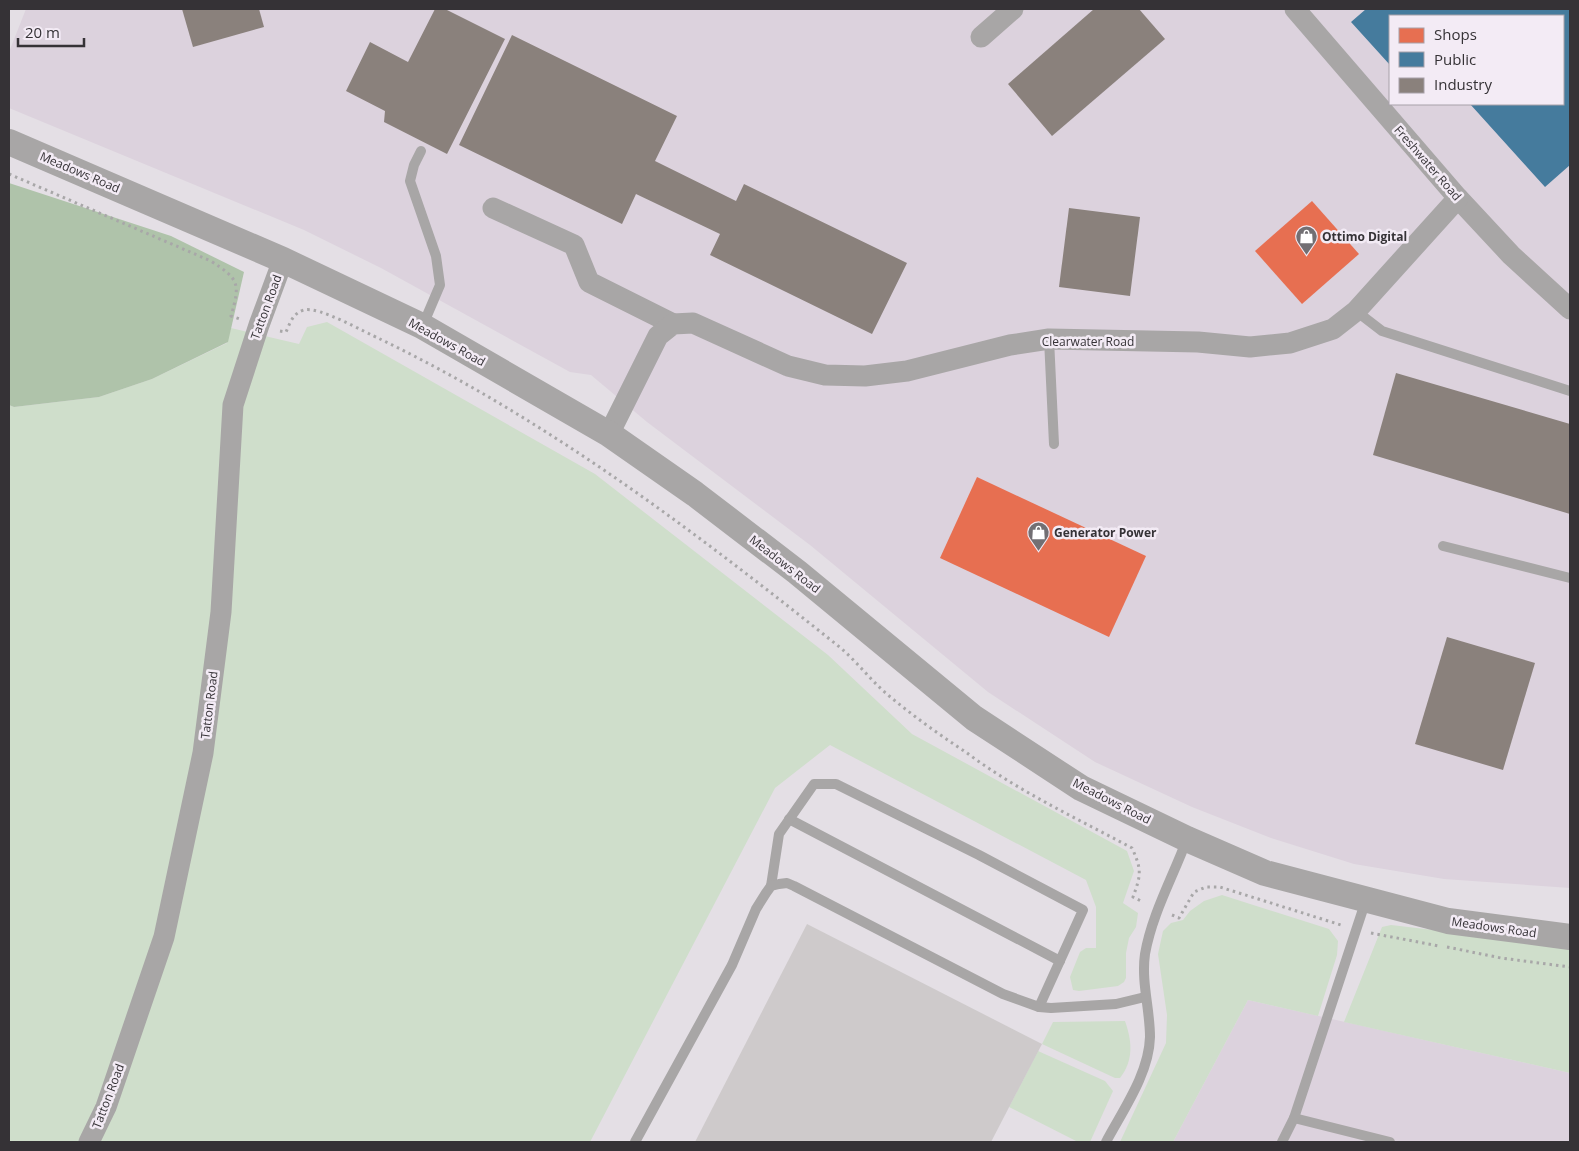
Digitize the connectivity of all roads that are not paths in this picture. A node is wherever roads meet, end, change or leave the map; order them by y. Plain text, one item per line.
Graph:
1 (1013, 9) edge
2 (1295, 9) edge
3 (981, 37) dead end
4 (9, 142) edge
5 (421, 152) dead end
6 (1458, 198) junction
7 (493, 208) dead end
8 (283, 260) junction
9 (1570, 309) edge
10 (1356, 311) junction
11 (673, 324) junction
12 (422, 326) junction
13 (1049, 340) junction
14 (1570, 391) edge
15 (609, 434) junction
16 (1054, 444) dead end
17 (1443, 546) dead end
18 (1570, 578) edge
19 (789, 819) junction
20 (1187, 839) junction
21 (771, 886) junction
22 (1366, 900) junction
23 (1570, 937) edge
24 (1060, 961) junction
25 (1145, 997) junction
26 (1040, 1007) junction
27 (1294, 1118) junction
28 (90, 1142) edge
29 (635, 1142) edge
30 (1106, 1142) edge
31 (1282, 1142) edge
32 (1390, 1142) edge

1 - 3 street
2 - 6 street, Freshwater Road
4 - 8 street, Meadows Road
5 - 12 lane
6 - 9 street, Freshwater Road
6 - 10 street, Clearwater Road
7 - 11 street, Clearwater Road
8 - 12 street, Meadows Road
8 - 28 street, Tatton Road
10 - 13 street, Clearwater Road
10 - 14 lane
11 - 13 street, Clearwater Road
11 - 15 street
12 - 15 street, Meadows Road
13 - 16 lane
15 - 20 street, Meadows Road
17 - 18 lane
19 - 21 lane
19 - 24 lane
19 - 24 lane
20 - 22 street, Meadows Road
20 - 25 lane
21 - 26 lane
21 - 29 lane
22 - 23 street, Meadows Road
22 - 27 lane
24 - 26 lane
25 - 26 lane
25 - 30 lane
27 - 31 lane
27 - 32 lane

